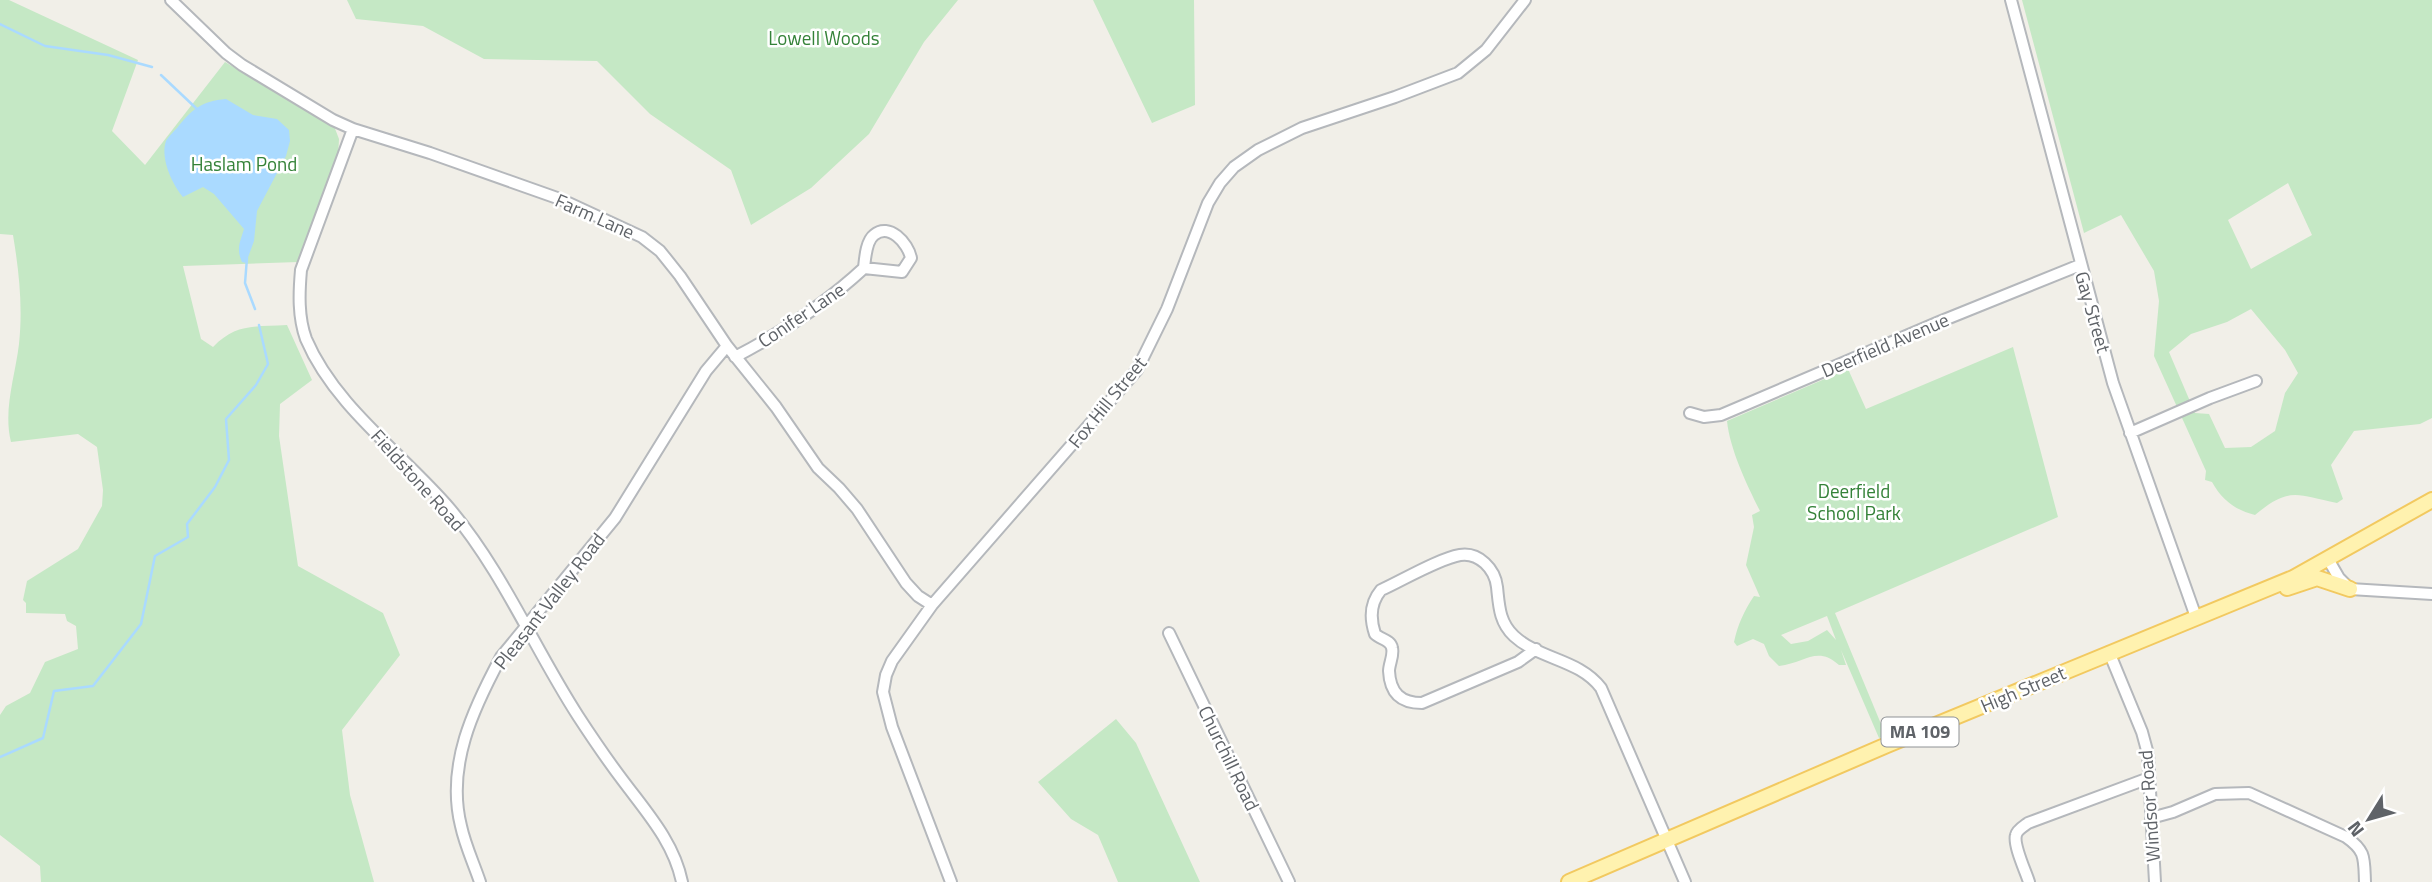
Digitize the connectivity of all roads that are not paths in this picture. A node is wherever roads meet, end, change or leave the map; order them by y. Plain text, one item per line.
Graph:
1 (172, 0) edge
2 (1525, 0) edge
3 (2011, 0) edge
4 (353, 129) junction
5 (2080, 265) junction
6 (864, 268) junction
7 (727, 346) junction
8 (735, 357) junction
9 (2256, 381) dead end
10 (1690, 413) dead end
11 (2130, 433) junction
12 (2432, 500) edge
13 (2328, 559) junction
14 (2268, 589) junction
15 (2350, 589) junction
16 (2432, 594) edge
17 (932, 605) junction
18 (2196, 617) junction
19 (526, 625) junction
20 (1169, 633) dead end
21 (1536, 649) junction
22 (2109, 653) junction
23 (2149, 778) junction
24 (2151, 818) junction
25 (1666, 840) junction
26 (481, 882) edge
27 (682, 882) edge
28 (951, 882) edge
29 (1289, 882) edge
30 (1569, 882) edge
31 (1685, 882) edge
32 (2029, 882) edge
33 (2155, 882) edge
34 (2365, 882) edge

1 - 4 street, Farm Lane
2 - 17 street, Fox Hill Street
3 - 5 street, Gay Street
4 - 7 street, Farm Lane
4 - 19 street, Fieldstone Road
5 - 10 street, Deerfield Avenue
5 - 11 street, Gay Street
6 - 6 street, Conifer Lane
6 - 8 street, Conifer Lane
7 - 8 street, Farm Lane
7 - 19 street, Pleasant Valley Road
8 - 17 street, Farm Lane
9 - 11 street
11 - 18 street, Gay Street
12 - 13 main road, High Street / MA 109
13 - 14 main road, High Street / MA 109
13 - 15 street
14 - 15 main road
14 - 18 main road, High Street / MA 109
15 - 16 street
17 - 28 street, Fox Hill Street
18 - 22 main road, High Street / MA 109
19 - 26 street, Pleasant Valley Road
19 - 27 street, Fieldstone Road
20 - 29 street, Churchill Road
21 - 21 street
21 - 25 street
22 - 23 street, Windsor Road
22 - 25 main road, High Street / MA 109
23 - 24 street, Windsor Road
23 - 32 street
24 - 33 street, Windsor Road
24 - 34 street
25 - 30 main road, High Street / MA 109
25 - 31 street

